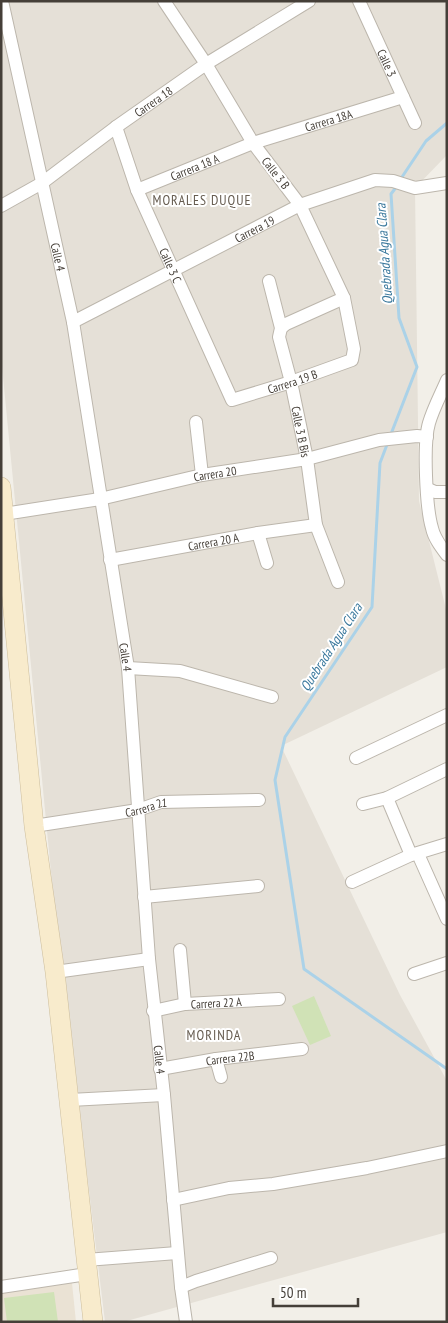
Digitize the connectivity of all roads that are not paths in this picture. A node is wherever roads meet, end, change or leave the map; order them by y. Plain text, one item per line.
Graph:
1 (164, 1) edge
2 (309, 1) edge
3 (359, 1) edge
4 (5, 6) edge
5 (206, 64) junction
6 (403, 97) junction
7 (415, 123) dead end
8 (116, 127) junction
9 (253, 143) junction
10 (42, 183) junction
11 (447, 183) edge
12 (137, 190) junction
13 (300, 205) junction
14 (1, 206) edge
15 (173, 270) junction
16 (269, 281) dead end
17 (344, 298) junction
18 (73, 322) junction
19 (280, 328) junction
20 (352, 360) joint
21 (447, 380) edge
22 (291, 382) junction
23 (232, 400) joint
24 (196, 422) dead end
25 (422, 436) junction
26 (308, 459) junction
27 (202, 475) junction
28 (1, 487) edge
29 (428, 489) junction
30 (447, 492) edge
31 (100, 498) junction
32 (4, 514) junction
33 (316, 525) junction
34 (258, 533) junction
35 (447, 555) edge
36 (110, 560) junction
37 (267, 563) dead end
38 (338, 582) dead end
39 (128, 668) junction
40 (272, 697) dead end
41 (447, 715) edge
42 (356, 758) dead end
43 (447, 769) edge
44 (387, 798) junction
45 (259, 800) dead end
46 (363, 804) dead end
47 (138, 810) junction
48 (34, 826) junction
49 (447, 844) edge
50 (415, 855) junction
51 (352, 882) dead end
52 (258, 886) dead end
53 (144, 897) junction
54 (447, 919) edge
55 (180, 950) dead end
56 (149, 959) junction
57 (447, 963) edge
58 (55, 972) junction
59 (414, 974) dead end
60 (279, 999) dead end
61 (185, 1004) junction
62 (154, 1011) junction
63 (302, 1049) dead end
64 (216, 1058) junction
65 (160, 1069) junction
66 (221, 1077) dead end
67 (164, 1095) junction
68 (70, 1100) junction
69 (447, 1151) edge
70 (173, 1200) junction
71 (177, 1253) junction
72 (271, 1258) dead end
73 (87, 1267) junction
74 (1, 1287) edge
75 (181, 1287) junction
76 (92, 1322) edge
77 (186, 1322) edge

1 - 5 street, Calle 3 B
2 - 5 street, Carrera 18
3 - 6 street, Calle 3
4 - 10 street, Calle 4
5 - 8 street, Carrera 18
5 - 9 street, Calle 3 B
6 - 7 street, Calle 3
6 - 9 street, Carrera 18A
8 - 10 street, Carrera 18
8 - 12 street, Calle 3 C
9 - 12 street, Carrera 18 A
9 - 13 street, Calle 3 B
10 - 14 street, Carrera 18
10 - 18 street, Calle 4
11 - 13 street, Carrera 19
12 - 15 street, Calle 3 C
13 - 15 street, Carrera 19
13 - 17 street, Calle 3 B
15 - 18 street, Carrera 19
15 - 23 street, Calle 3 C
16 - 19 street, Calle 3 B Bis
17 - 19 street
17 - 20 street, Calle 3 B
18 - 31 street, Calle 4
19 - 22 street, Calle 3 B Bis
20 - 22 street, Carrera 19 B
21 - 25 street
22 - 23 street, Carrera 19 B
22 - 26 street, Calle 3 B Bis
24 - 27 street
25 - 26 street, Carrera 20
25 - 29 street
26 - 27 street, Carrera 20
26 - 33 street, Calle 3 B Bis
27 - 31 street, Carrera 20
28 - 32 street
29 - 30 street
29 - 35 street
31 - 32 street, Carrera 20
31 - 36 street, Calle 4
32 - 48 street
33 - 34 street, Carrera 20 A
33 - 38 street, Calle 3 B Bis
34 - 36 street, Carrera 20 A
34 - 37 street
36 - 39 street, Calle 4
39 - 40 street
39 - 47 street, Calle 4
41 - 42 street
43 - 44 street
44 - 46 street
44 - 50 street
45 - 47 street, Carrera 21
47 - 48 street, Carrera 21
47 - 53 street, Calle 4
48 - 58 street
49 - 50 street
50 - 51 street
50 - 54 street
52 - 53 street
53 - 56 street, Calle 4
55 - 61 street
56 - 58 street
56 - 62 street, Calle 4
57 - 59 street
58 - 68 street
60 - 61 street, Carrera 22 A
61 - 62 street, Carrera 22 A
62 - 65 street, Calle 4
63 - 64 street, Carrera 22B
64 - 65 street, Carrera 22B
64 - 66 street
65 - 67 street, Calle 4
67 - 68 street
67 - 70 street, Calle 4
68 - 73 street
69 - 70 street
70 - 71 street, Calle 4
71 - 73 street
71 - 75 street, Calle 4
72 - 75 street
73 - 74 street
73 - 76 street
75 - 77 street, Calle 4

